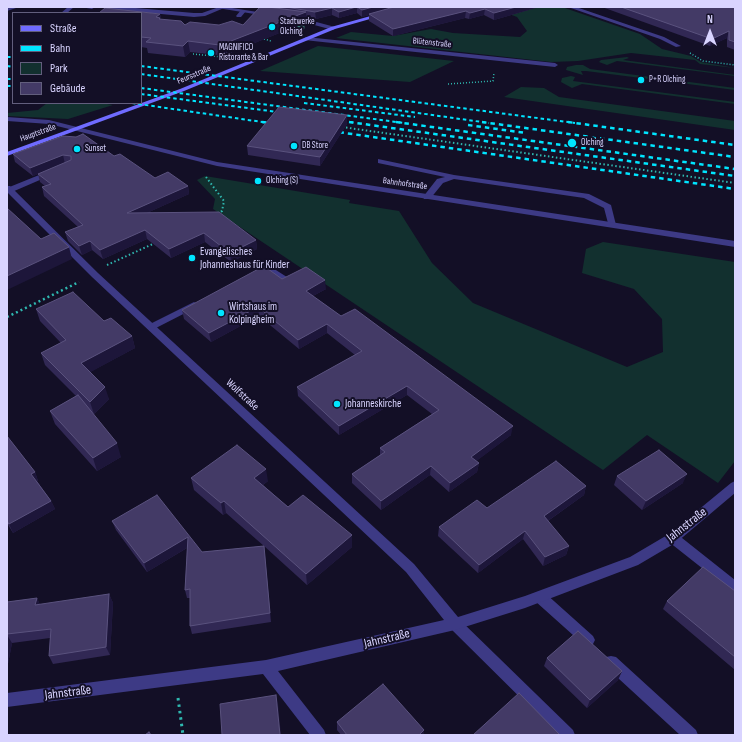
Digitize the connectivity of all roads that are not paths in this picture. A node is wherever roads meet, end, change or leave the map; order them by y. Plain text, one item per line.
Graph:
1 (16, 7) edge
2 (84, 7) edge
3 (92, 7) edge
4 (106, 7) edge
5 (214, 7) edge
6 (409, 7) edge
7 (571, 7) edge
8 (221, 8) junction
9 (8, 10) dead end
10 (243, 11) junction
11 (273, 14) edge
12 (239, 16) dead end
13 (287, 16) edge
14 (194, 18) junction
15 (187, 22) edge
16 (333, 28) junction
17 (306, 39) junction
18 (678, 46) road end
19 (555, 65) dead end
20 (7, 119) edge
21 (76, 129) junction
22 (7, 154) edge
23 (381, 162) dead end
24 (62, 169) edge
25 (454, 177) junction
26 (8, 189) edge
27 (427, 197) junction
28 (612, 225) junction
29 (735, 244) edge
30 (248, 278) edge
31 (287, 281) edge
32 (200, 303) edge
33 (152, 327) junction
34 (735, 486) edge
35 (673, 538) junction
36 (735, 587) edge
37 (540, 596) junction
38 (455, 624) junction
39 (266, 667) junction
40 (7, 700) edge
41 (319, 735) edge
42 (568, 735) edge
43 (691, 735) edge

1 - 9 street
2 - 3 street
4 - 14 street
5 - 8 street
6 - 16 street, Feursstraße
7 - 18 street
8 - 10 street
8 - 14 street
10 - 11 street
10 - 12 street
13 - 16 street
14 - 15 street
16 - 17 street, Feursstraße
17 - 19 street, Blütenstraße
17 - 21 street, Feursstraße
20 - 21 street, Bahnhofstraße
21 - 22 street, Hauptstraße
21 - 27 street, Bahnhofstraße
23 - 25 street
24 - 26 street
25 - 27 street
25 - 28 street
26 - 33 street, Wolfstraße
27 - 28 street, Bahnhofstraße
28 - 29 street, Bahnhofstraße
30 - 31 street
32 - 33 street
33 - 38 street, Wolfstraße
34 - 35 street, Jahnstraße
35 - 36 street
35 - 37 street, Jahnstraße
37 - 38 street, Jahnstraße
37 - 43 street
38 - 39 street, Jahnstraße
38 - 42 street, Wolfstraße
39 - 40 street, Jahnstraße
39 - 41 street

